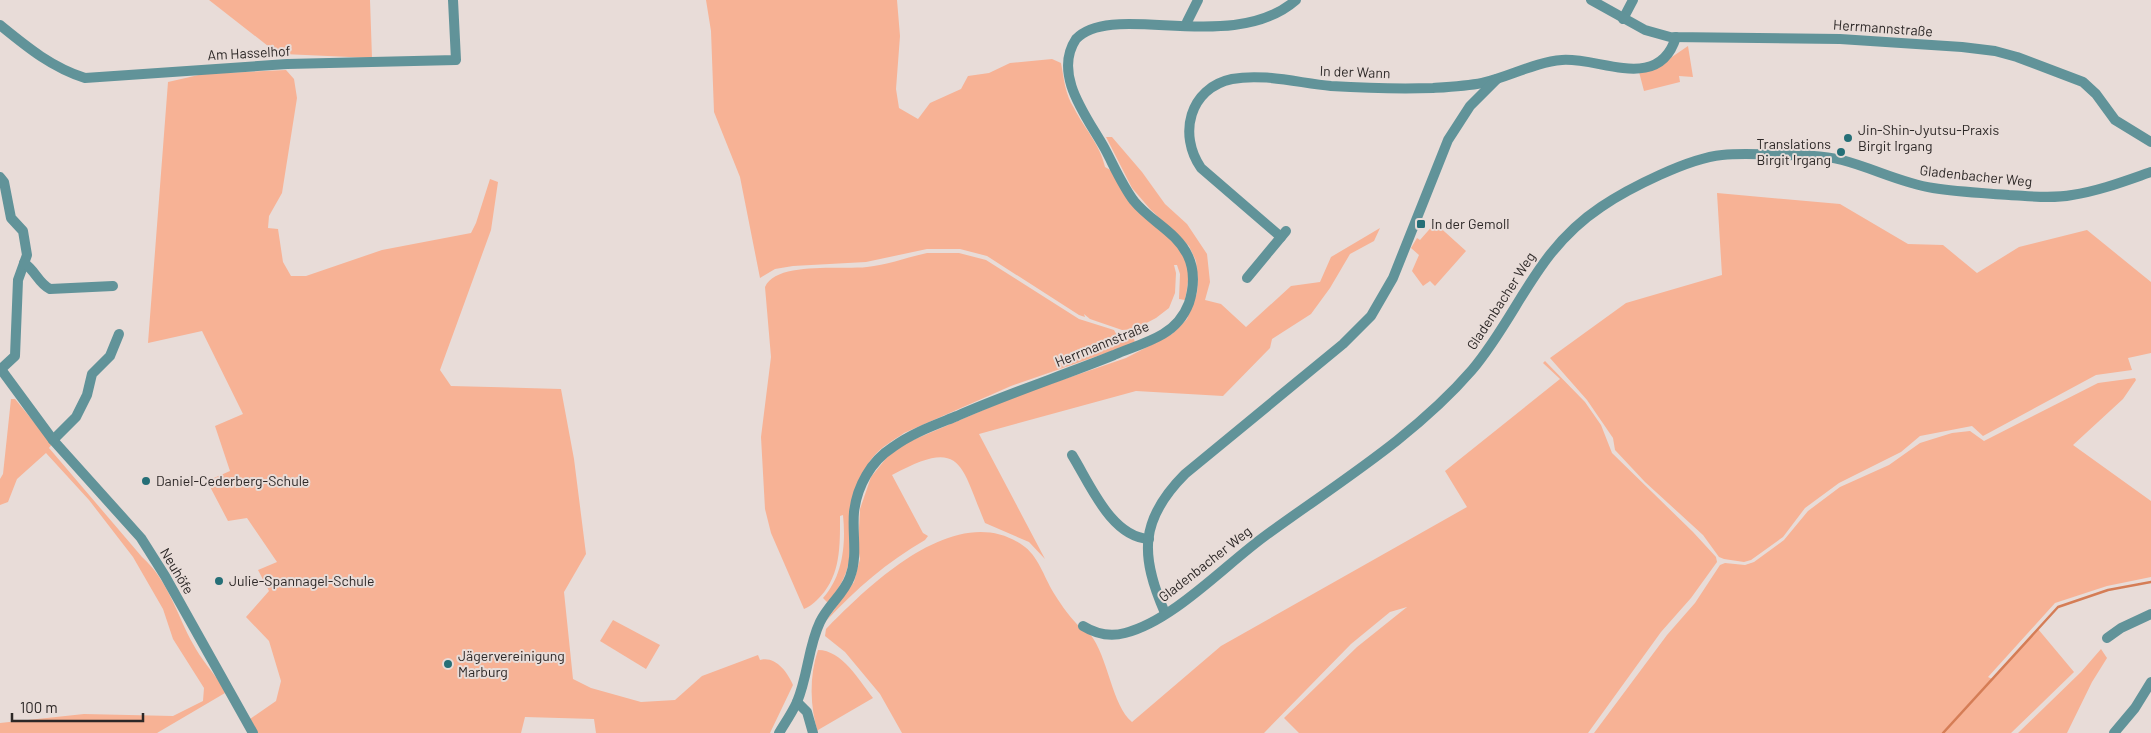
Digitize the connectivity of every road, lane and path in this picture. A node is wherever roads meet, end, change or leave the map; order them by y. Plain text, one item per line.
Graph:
1 (453, 0) edge
2 (1198, 0) edge
3 (1296, 0) edge
4 (1591, 0) edge
5 (1633, 0) edge
6 (1623, 19) junction
7 (1187, 22) junction
8 (0, 25) edge
9 (1676, 37) junction
10 (1498, 78) junction
11 (2151, 142) edge
12 (2151, 172) edge
13 (0, 177) edge
14 (24, 263) junction
15 (1247, 278) dead end
16 (113, 286) dead end
17 (119, 334) dead end
18 (1, 373) edge
19 (53, 440) junction
20 (1072, 455) dead end
21 (1149, 539) junction
22 (1166, 613) junction
23 (2151, 614) edge
24 (1083, 626) dead end
25 (2107, 638) dead end
26 (2151, 682) edge
27 (797, 702) junction
28 (253, 733) edge
29 (779, 733) edge
30 (813, 733) edge
31 (2114, 733) edge

1 - 8 street, Am Hasselhof
2 - 7 street
3 - 7 street, Herrmannstraße
4 - 6 street, Herrmannstraße
5 - 6 street
6 - 9 street, Herrmannstraße
7 - 27 street, Herrmannstraße
9 - 10 street, In der Wann
9 - 11 street, Herrmannstraße
10 - 15 street, In der Wann
10 - 21 street
12 - 22 street, Gladenbacher Weg
13 - 14 street, Neuhöfe
14 - 16 street
14 - 18 street, Neuhöfe
17 - 19 street
18 - 19 street, Neuhöfe
19 - 28 street, Neuhöfe
20 - 21 street
21 - 22 street
22 - 24 street, Gladenbacher Weg
23 - 25 street
26 - 31 street
27 - 29 street, Herrmannstraße
27 - 30 street

